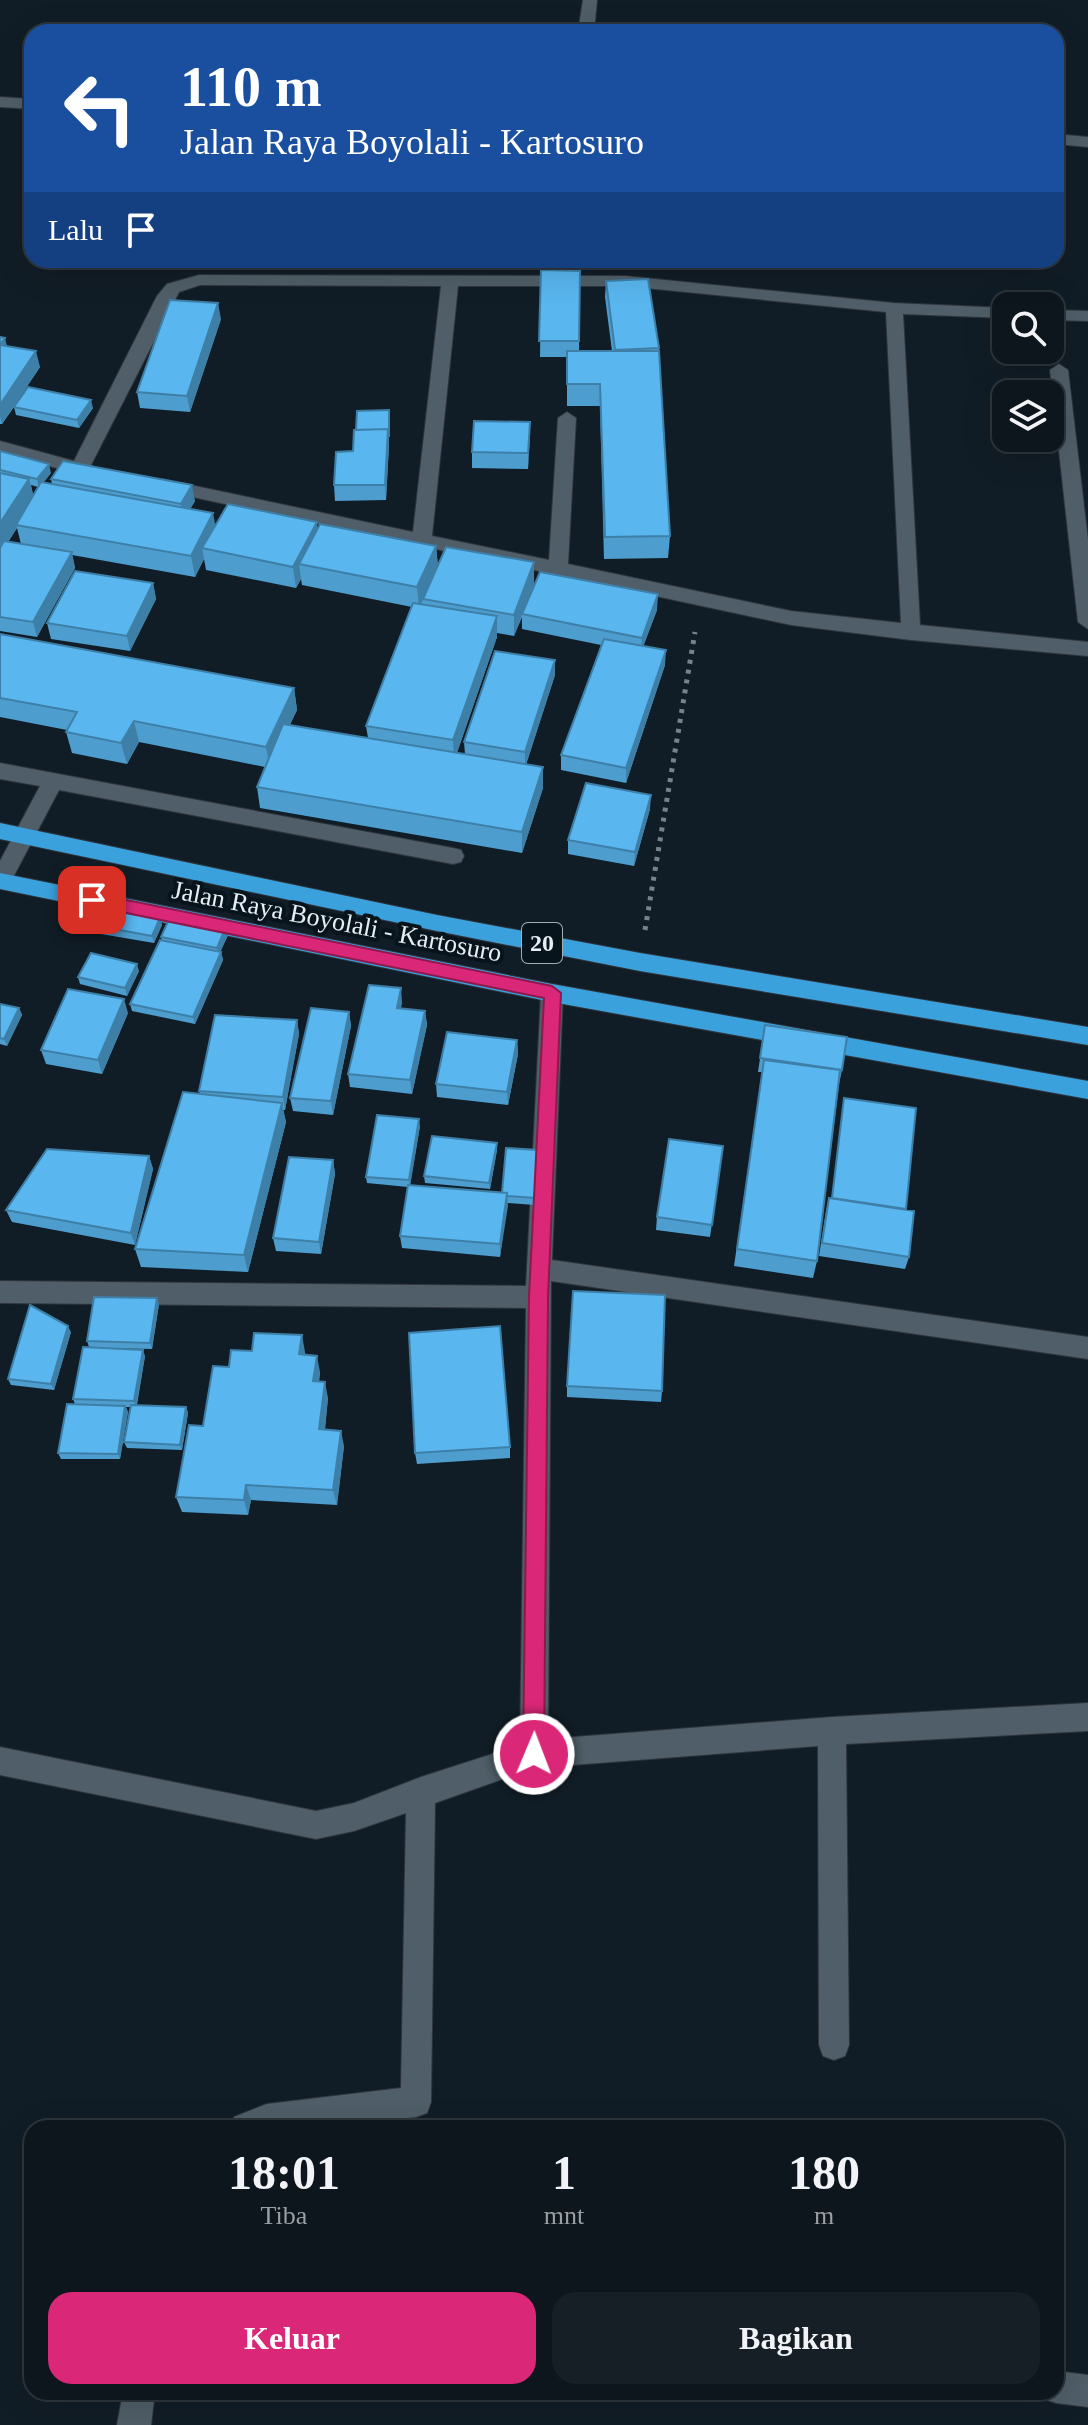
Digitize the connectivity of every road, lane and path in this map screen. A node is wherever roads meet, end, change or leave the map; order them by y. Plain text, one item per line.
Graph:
1 (590, 0) edge
2 (587, 24) edge
3 (0, 102) edge
4 (24, 104) edge
5 (1064, 140) edge
6 (1088, 142) edge
7 (562, 268) edge
8 (450, 280) junction
9 (561, 280) junction
10 (894, 308) junction
11 (992, 312) edge
12 (1064, 315) edge
13 (1088, 316) edge
14 (1059, 370) dead end
15 (567, 418) edge
16 (0, 447) edge
17 (80, 468) junction
18 (111, 475) edge
19 (142, 481) edge
20 (422, 539) junction
21 (558, 568) junction
22 (701, 600) junction
23 (1088, 622) edge
24 (911, 633) junction
25 (1088, 649) edge
26 (0, 771) edge
27 (53, 781) junction
28 (0, 831) edge
29 (23, 835) junction
30 (453, 856) dead end
31 (0, 881) edge
32 (640, 962) junction
33 (552, 993) junction
34 (1088, 1036) edge
35 (1088, 1090) edge
36 (540, 1269) junction
37 (0, 1292) edge
38 (538, 1297) junction
39 (1088, 1348) edge
40 (1088, 1717) edge
41 (832, 1731) junction
42 (534, 1754) junction
43 (0, 1761) edge
44 (421, 1791) junction
45 (834, 2045) dead end
46 (265, 2120) edge
47 (1064, 2388) edge
48 (1088, 2391) edge
49 (138, 2400) edge
50 (134, 2425) edge

1 - 2 street
3 - 4 street
5 - 6 street
7 - 9 street
8 - 9 street
8 - 17 street
8 - 20 street
9 - 10 street
10 - 11 street
10 - 24 street
12 - 13 street
14 - 23 street
15 - 21 street
16 - 17 street
17 - 18 street
19 - 20 street
20 - 21 street
21 - 22 street
22 - 24 street
22 - 32 path
24 - 25 street
26 - 27 street
27 - 29 street
27 - 30 street
28 - 29 highway, Jalan Raya Boyolali - Kartosuro / 20
29 - 31 street
29 - 32 highway, Jalan Raya Boyolali - Kartosuro / 20
31 - 33 highway, Jalan Raya Boyolali - Kartosuro / 20
32 - 34 highway, Jalan Raya Boyolali - Kartosuro / 20
33 - 35 highway, Jalan Raya Boyolali - Kartosuro / 20
33 - 36 street
36 - 38 street
36 - 39 street
37 - 38 street
38 - 42 street
40 - 41 street
41 - 42 street
41 - 45 street
42 - 44 street
43 - 44 street
44 - 46 street
47 - 48 street
49 - 50 street

